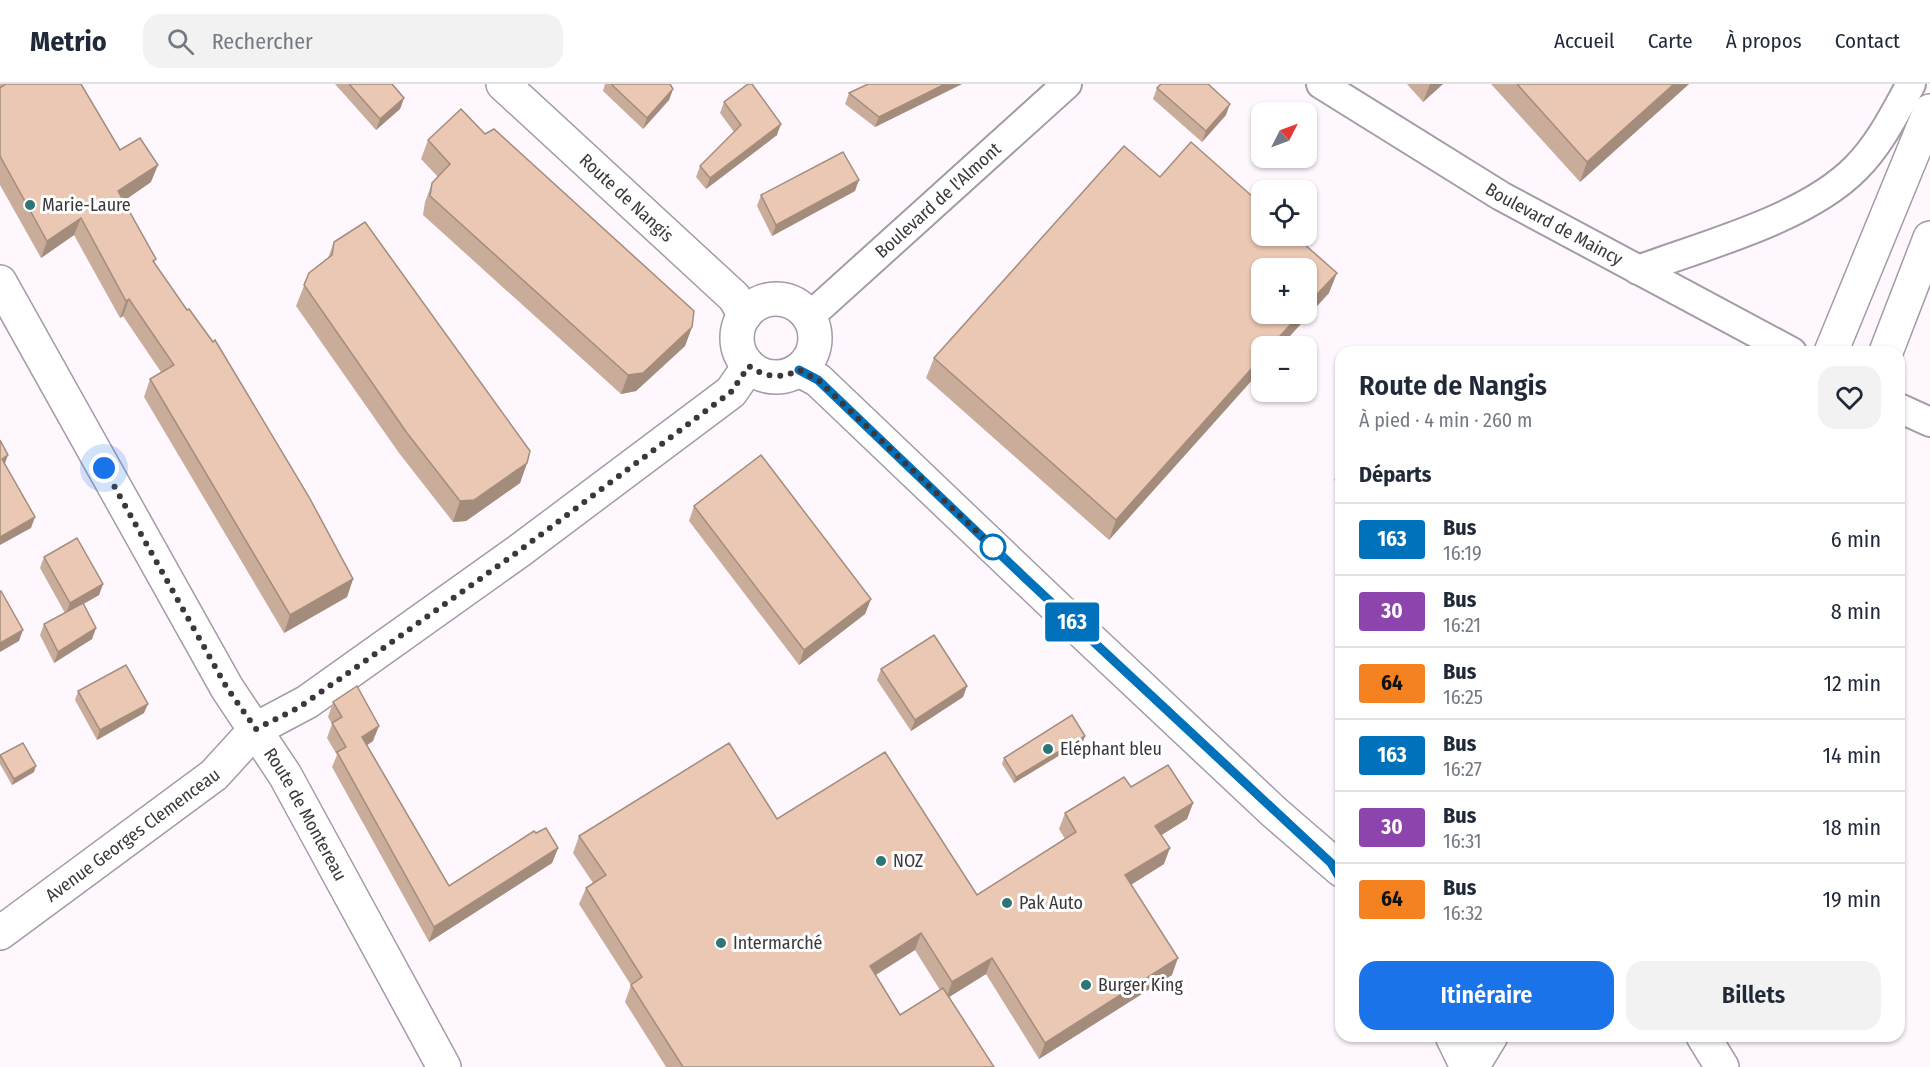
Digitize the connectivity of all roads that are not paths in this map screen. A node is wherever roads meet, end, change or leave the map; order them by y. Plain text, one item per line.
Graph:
1 (503, 84) edge
2 (1067, 84) edge
3 (1321, 84) edge
4 (1911, 84) edge
5 (1930, 111) edge
6 (1930, 238) edge
7 (1638, 270) junction
8 (0, 282) edge
9 (745, 315) junction
10 (809, 317) junction
11 (1781, 346) edge
12 (1833, 346) edge
13 (1888, 346) edge
14 (749, 366) junction
15 (799, 370) junction
16 (1905, 411) edge
17 (1930, 422) edge
18 (256, 729) junction
19 (1335, 868) edge
20 (0, 933) edge
21 (1455, 1042) edge
22 (1487, 1042) edge
23 (1707, 1042) edge
24 (444, 1067) edge
25 (1467, 1067) edge
26 (1472, 1067) edge
27 (1722, 1067) edge

1 - 9 main road, Route de Nangis
2 - 10 street, Boulevard de l'Almont
3 - 7 street, Boulevard de Maincy
4 - 7 street
5 - 12 main road
6 - 13 main road
7 - 11 street, Boulevard de Maincy
8 - 18 main road, Route de Montereau
9 - 10 main road
9 - 14 main road
10 - 15 main road
14 - 15 main road
14 - 18 main road
15 - 19 main road
16 - 17 street
18 - 20 main road, Avenue Georges Clemenceau
18 - 24 main road, Route de Montereau
21 - 25 main road
22 - 26 main road
23 - 27 main road

